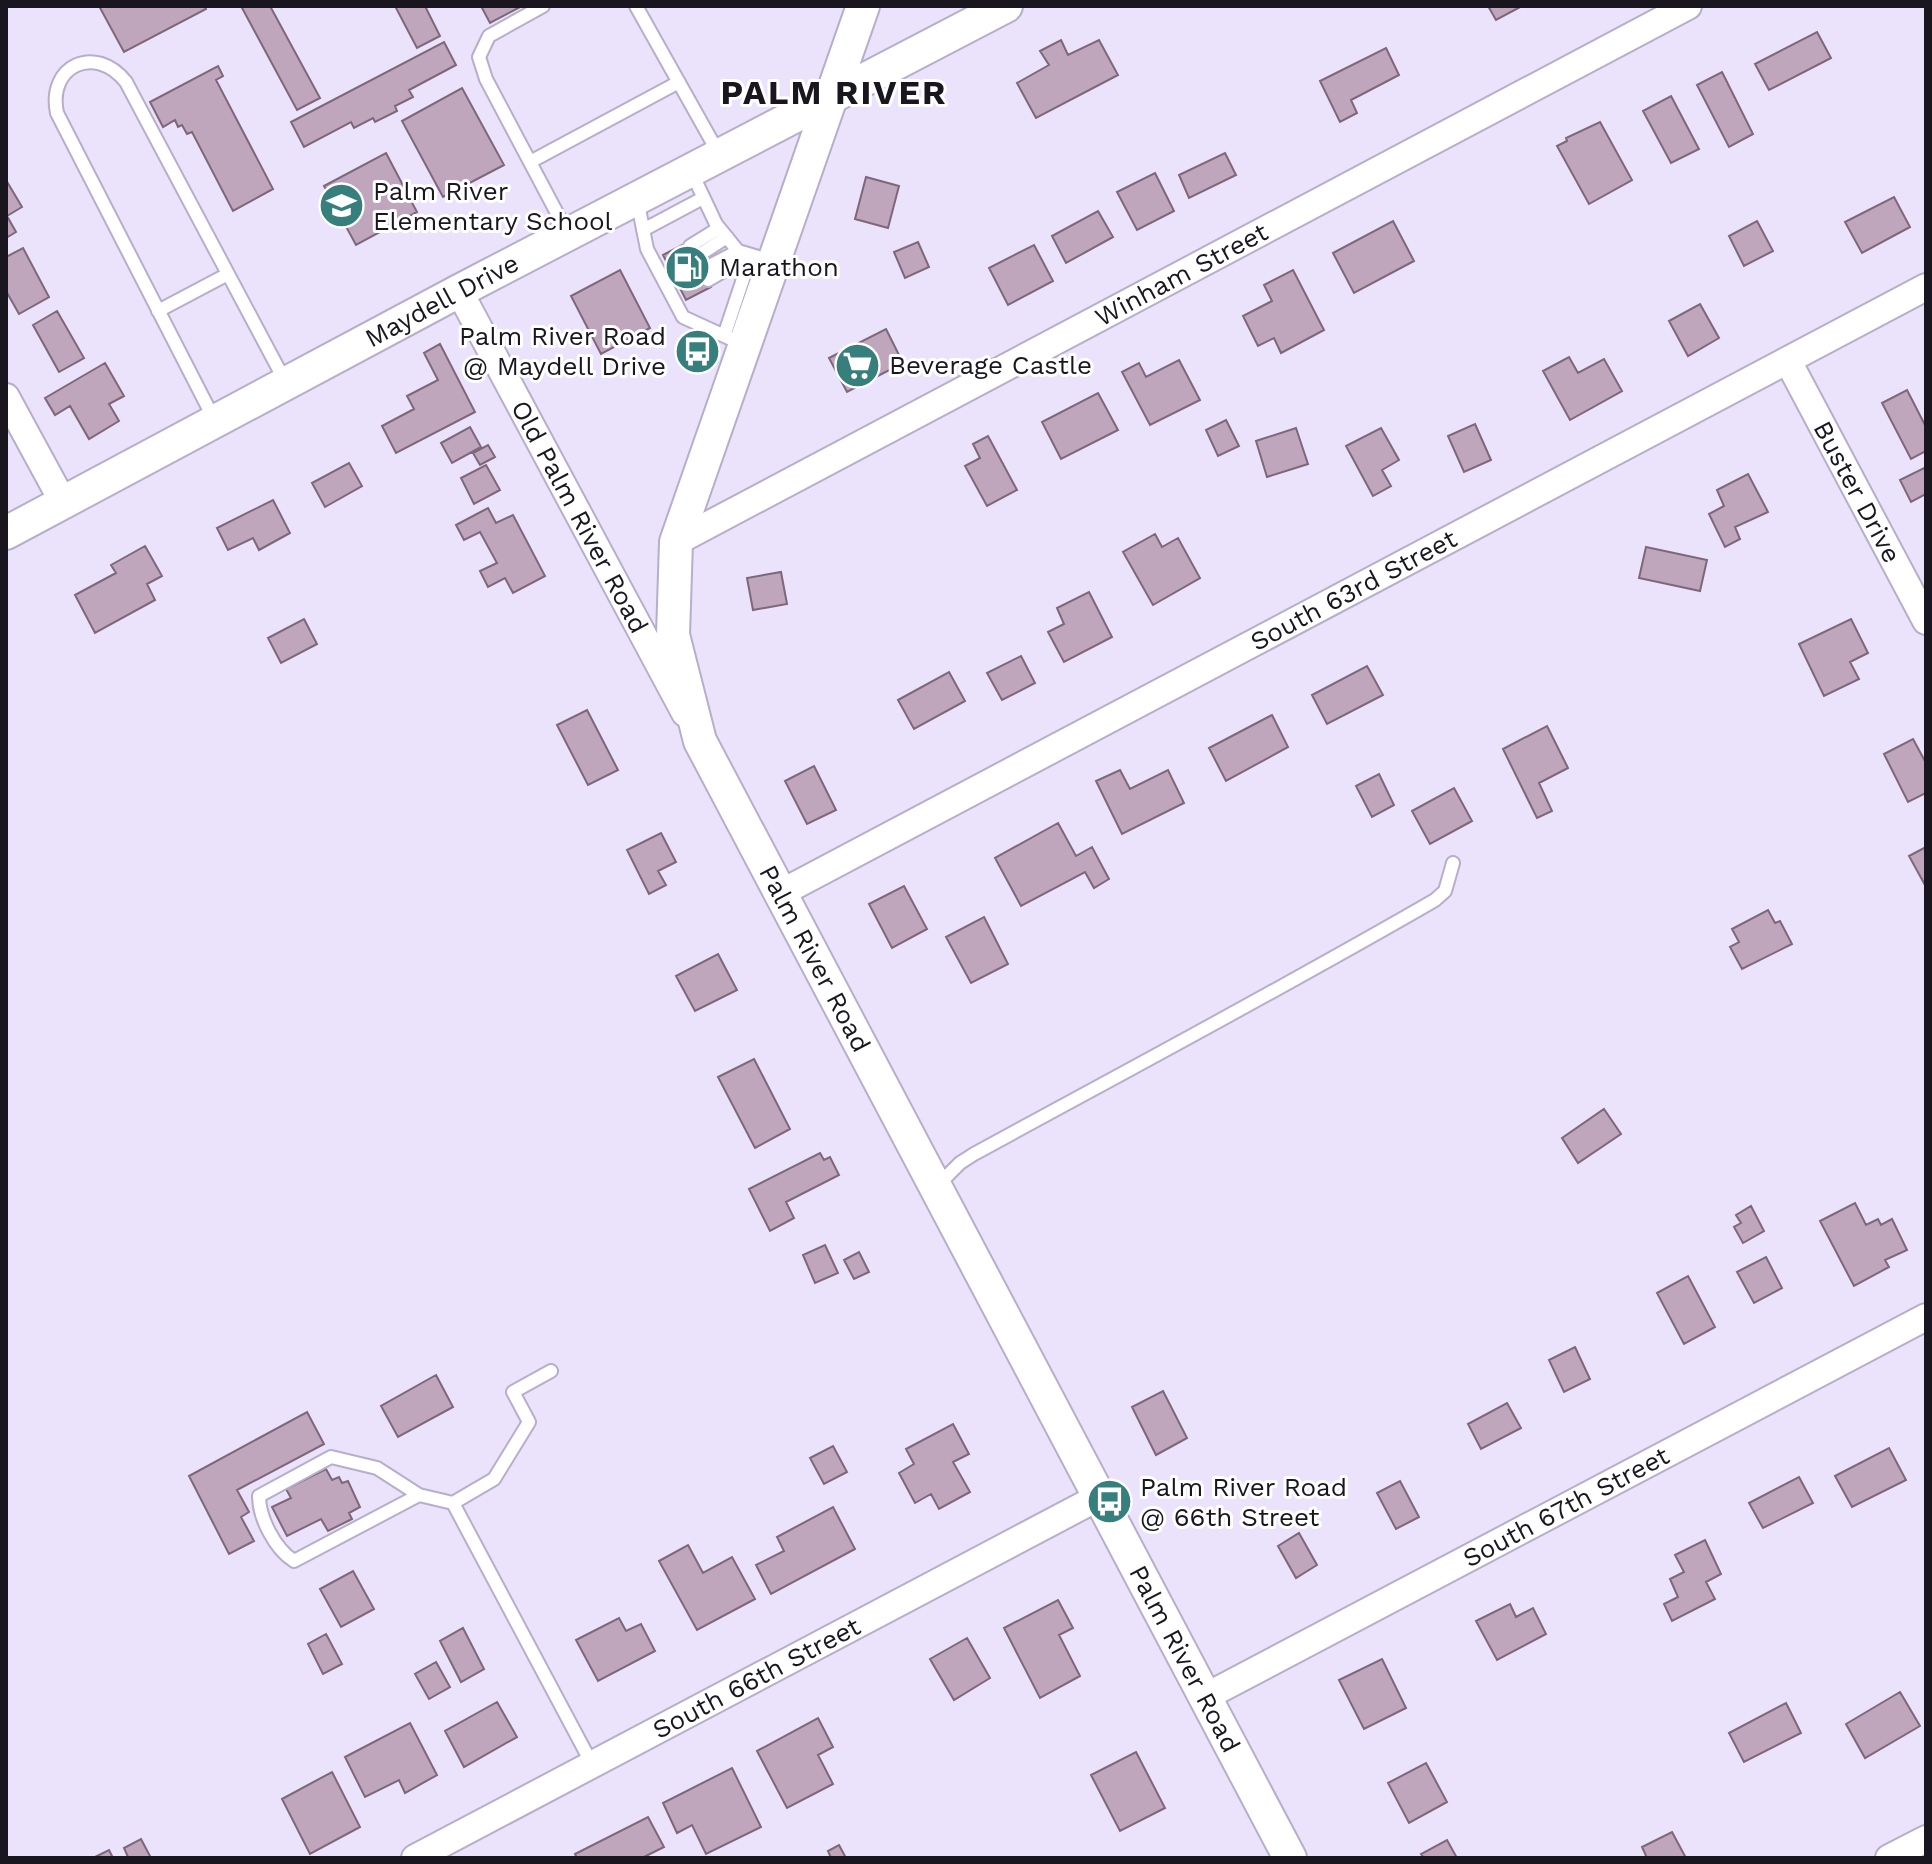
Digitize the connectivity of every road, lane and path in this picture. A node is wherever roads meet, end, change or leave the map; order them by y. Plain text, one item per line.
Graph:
1 (543, 6) edge
2 (636, 6) edge
3 (863, 6) edge
4 (1006, 6) edge
5 (1688, 6) edge
6 (679, 82) junction
7 (829, 100) junction
8 (720, 156) junction
9 (530, 162) junction
10 (697, 185) junction
11 (640, 214) junction
12 (723, 232) junction
13 (569, 235) junction
14 (693, 252) dead end
15 (754, 256) junction
16 (228, 274) junction
17 (705, 275) dead end
18 (1926, 287) edge
19 (459, 291) junction
20 (158, 311) junction
21 (734, 340) junction
22 (1788, 361) junction
23 (286, 383) junction
24 (6, 397) edge
25 (215, 421) junction
26 (63, 502) junction
27 (6, 533) edge
28 (676, 542) junction
29 (1926, 621) edge
30 (700, 741) junction
31 (1453, 863) dead end
32 (779, 894) junction
33 (935, 1188) junction
34 (1926, 1317) edge
35 (551, 1371) dead end
36 (419, 1495) junction
37 (1099, 1497) junction
38 (453, 1503) junction
39 (1205, 1697) junction
40 (592, 1764) junction
41 (1926, 1839) edge
42 (415, 1858) edge
43 (1290, 1858) edge
44 (1889, 1858) edge

1 - 9 lane
2 - 6 lane
3 - 7 street, Palm River Road
4 - 7 street, Maydell Drive
5 - 28 street, Winham Street
6 - 8 lane
6 - 9 lane
7 - 8 street, Maydell Drive
7 - 15 street, Palm River Road
8 - 10 street, Maydell Drive
9 - 13 lane
10 - 11 street, Maydell Drive
10 - 12 lane
11 - 13 street, Maydell Drive
11 - 21 lane
12 - 14 lane
12 - 15 lane
13 - 19 street, Maydell Drive
15 - 17 lane
15 - 21 street, Palm River Road
16 - 20 lane
16 - 20 lane
16 - 23 lane
18 - 22 street, South 63rd Street
19 - 23 street, Maydell Drive
19 - 30 street, Old Palm River Road
20 - 25 lane
21 - 28 street, Palm River Road
22 - 29 street, Buster Drive
22 - 32 street, South 63rd Street
23 - 25 street, Maydell Drive
24 - 26 street
25 - 26 street, Maydell Drive
26 - 27 street, Maydell Drive
28 - 30 street, Palm River Road
30 - 32 street, Palm River Road
31 - 33 lane
32 - 33 street, Palm River Road
33 - 37 street, Palm River Road
34 - 39 street, South 67th Street
35 - 38 lane
36 - 36 lane
36 - 38 lane
37 - 39 street, Palm River Road
37 - 40 street, South 66th Street
38 - 40 lane
39 - 43 street, Palm River Road
40 - 42 street, South 66th Street
41 - 44 street

